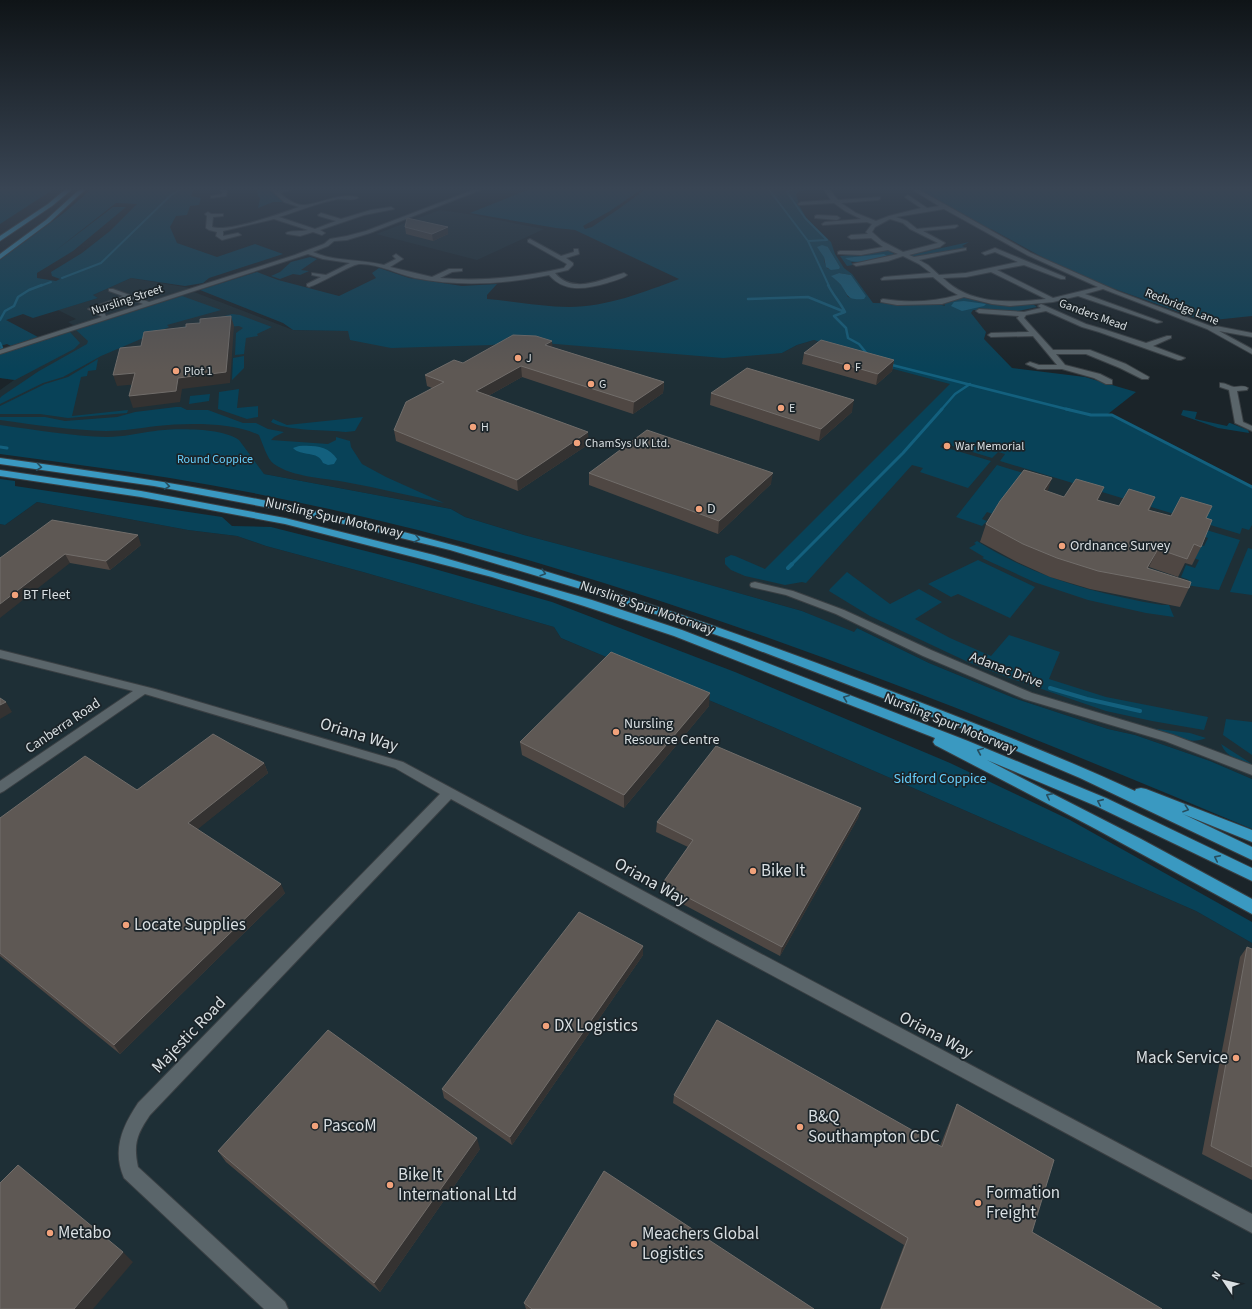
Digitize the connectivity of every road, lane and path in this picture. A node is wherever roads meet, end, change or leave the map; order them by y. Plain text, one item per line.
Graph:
1 (12, 248) edge
2 (319, 248) edge
3 (548, 248) edge
4 (890, 248) joint
5 (928, 248) edge
6 (1018, 248) edge
7 (964, 249) dead end
8 (309, 252) junction
9 (985, 253) dead end
10 (584, 254) dead end
11 (840, 254) dead end
12 (901, 254) junction
13 (0, 257) edge
14 (560, 258) junction
15 (407, 259) dead end
16 (913, 259) junction
17 (357, 261) junction
18 (1024, 263) junction
19 (856, 264) dead end
20 (386, 266) junction
21 (460, 270) dead end
22 (992, 270) junction
23 (551, 273) junction
24 (314, 274) dead end
25 (624, 275) dead end
26 (935, 276) junction
27 (327, 277) junction
28 (1063, 278) dead end
29 (433, 279) junction
30 (884, 279) dead end
31 (309, 285) dead end
32 (1103, 287) junction
33 (111, 290) dead end
34 (1078, 294) junction
35 (964, 295) junction
36 (129, 296) junction
37 (1053, 300) junction
38 (883, 301) dead end
39 (1034, 302) junction
40 (148, 304) junction
41 (1046, 309) junction
42 (979, 311) dead end
43 (1024, 314) junction
44 (103, 315) dead end
45 (1159, 322) dead end
46 (1216, 328) dead end
47 (1034, 334) junction
48 (991, 335) dead end
49 (1252, 335) edge
50 (1169, 337) dead end
51 (1146, 346) junction
52 (0, 352) edge
53 (1050, 352) junction
54 (1252, 352) edge
55 (1181, 358) dead end
56 (1030, 364) dead end
57 (1062, 367) junction
58 (1145, 377) dead end
59 (1109, 382) dead end
60 (1223, 385) dead end
61 (1244, 388) dead end
62 (1233, 390) junction
63 (1252, 429) edge
64 (0, 461) edge
65 (0, 473) edge
66 (755, 585) dead end
67 (0, 654) edge
68 (143, 690) junction
69 (871, 708) junction
70 (1252, 770) edge
71 (1083, 773) junction
72 (0, 788) edge
73 (448, 793) junction
74 (1252, 836) edge
75 (1252, 854) edge
76 (1252, 875) edge
77 (1252, 907) edge
78 (1252, 1224) edge
79 (278, 1309) edge

1 - 13 highway
2 - 8 street, Nursling Street
3 - 14 street
4 - 11 street
4 - 12 street
5 - 12 street
6 - 32 street, Redbridge Lane
7 - 16 street
8 - 17 street
8 - 40 street, Nursling Street
9 - 18 street
10 - 14 street
12 - 16 street
12 - 19 street
14 - 23 street
15 - 20 street
16 - 26 street
17 - 20 street
17 - 27 street
18 - 22 street
18 - 28 street
20 - 29 street
21 - 29 street
22 - 26 street
22 - 37 street
23 - 25 street
23 - 29 street
24 - 27 street
26 - 30 street
26 - 35 street
27 - 31 street
32 - 34 street
32 - 54 street, Redbridge Lane
33 - 36 street
34 - 37 street
34 - 45 street
35 - 38 street
35 - 39 street
36 - 40 street
36 - 44 street
37 - 39 street
39 - 41 street, Ganders Mead
40 - 52 street, Nursling Street
41 - 43 street
41 - 51 street, Ganders Mead
42 - 43 street
43 - 47 street
46 - 49 street
47 - 48 street
47 - 53 street
50 - 51 street
51 - 55 street, Ganders Mead
53 - 57 street
53 - 58 street
56 - 57 street
57 - 59 street
60 - 62 street
61 - 62 street
62 - 63 street
64 -> 71 highway, Nursling Spur Motorway
69 -> 65 highway, Nursling Spur Motorway
66 - 70 street, Adanac Drive
67 - 68 street, Oriana Way
68 - 72 street, Canberra Road
68 - 73 street, Oriana Way
76 -> 69 highway, Nursling Spur Motorway
77 -> 69 highway
71 -> 74 highway
71 - 75 highway, Nursling Spur Motorway
73 - 78 street, Oriana Way
73 - 79 street, Majestic Road

